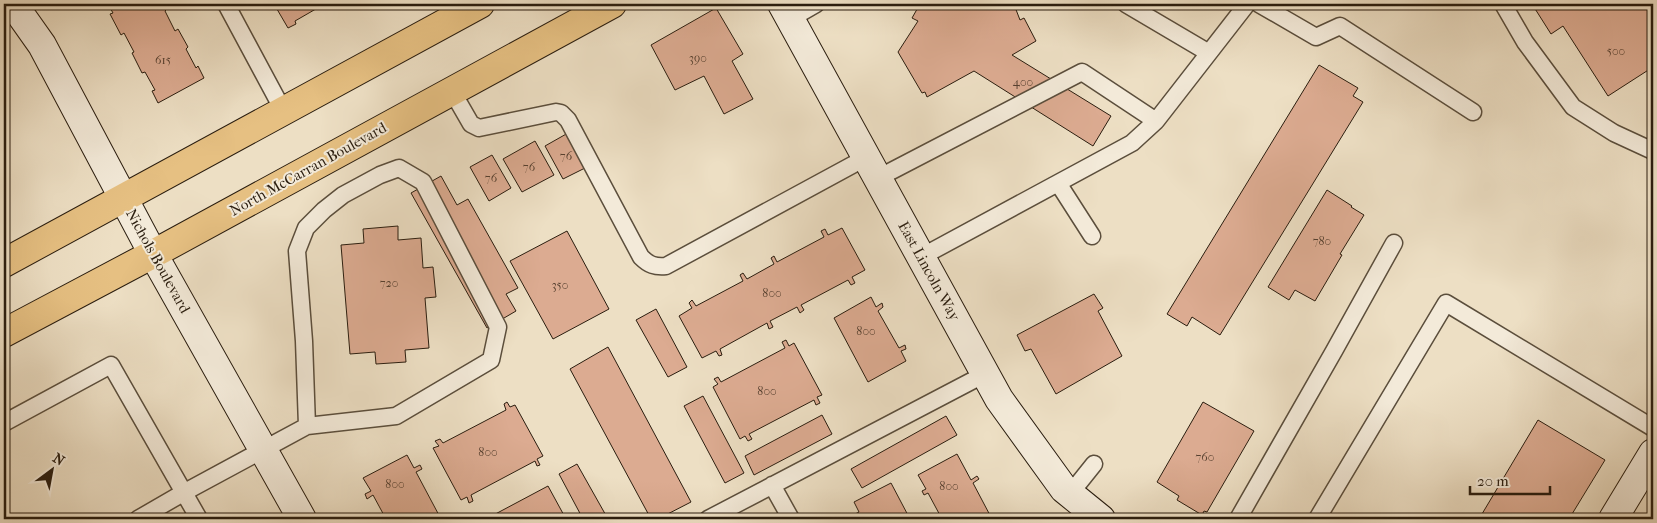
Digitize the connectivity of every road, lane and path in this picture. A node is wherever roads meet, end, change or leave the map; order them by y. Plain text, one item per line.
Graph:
1 (13, 4) edge
2 (226, 4) edge
3 (480, 4) edge
4 (612, 4) edge
5 (816, 4) edge
6 (1126, 4) edge
7 (1247, 4) edge
8 (1259, 4) edge
9 (1503, 4) edge
10 (786, 11) edge
11 (1209, 53) junction
12 (452, 91) junction
13 (284, 112) junction
14 (1473, 112) dead end
15 (1156, 121) junction
16 (1653, 151) edge
17 (872, 167) junction
18 (1058, 183) junction
19 (124, 199) junction
20 (1092, 236) dead end
21 (1394, 243) dead end
22 (153, 254) junction
23 (921, 257) junction
24 (4, 264) edge
25 (4, 333) edge
26 (985, 374) junction
27 (4, 422) edge
28 (307, 426) junction
29 (1653, 428) edge
30 (263, 449) junction
31 (1653, 453) edge
32 (1094, 464) dead end
33 (772, 486) junction
34 (184, 493) junction
35 (1070, 494) junction
36 (138, 519) edge
37 (199, 519) edge
38 (302, 519) edge
39 (708, 519) edge
40 (791, 519) edge
41 (1101, 519) edge
42 (1238, 519) edge
43 (1317, 519) edge
44 (1613, 519) edge

1 - 19 street, Nichols Boulevard
2 - 13 lane
3 - 13 main road
4 - 12 main road, North McCarran Boulevard
5 - 10 lane
6 - 11 lane
7 - 11 lane
8 - 14 lane
9 - 16 lane
10 - 17 street, East Lincoln Way
11 - 15 lane
12 - 17 lane
12 - 22 main road, North McCarran Boulevard
13 - 19 main road
15 - 17 lane
15 - 18 lane
17 - 23 street, East Lincoln Way
18 - 20 lane
18 - 23 lane
19 - 22 street, Nichols Boulevard
19 - 24 main road
21 - 42 lane
22 - 25 main road, North McCarran Boulevard
22 - 30 street, Nichols Boulevard
23 - 26 street, East Lincoln Way
26 - 33 lane
26 - 35 street, East Lincoln Way
27 - 34 lane
28 - 28 lane
28 - 30 lane
29 - 43 lane
30 - 34 lane
30 - 38 street, Nichols Boulevard
31 - 44 street
32 - 35 lane
33 - 39 lane
33 - 40 lane
34 - 36 lane
34 - 37 lane
35 - 41 street, East Lincoln Way

